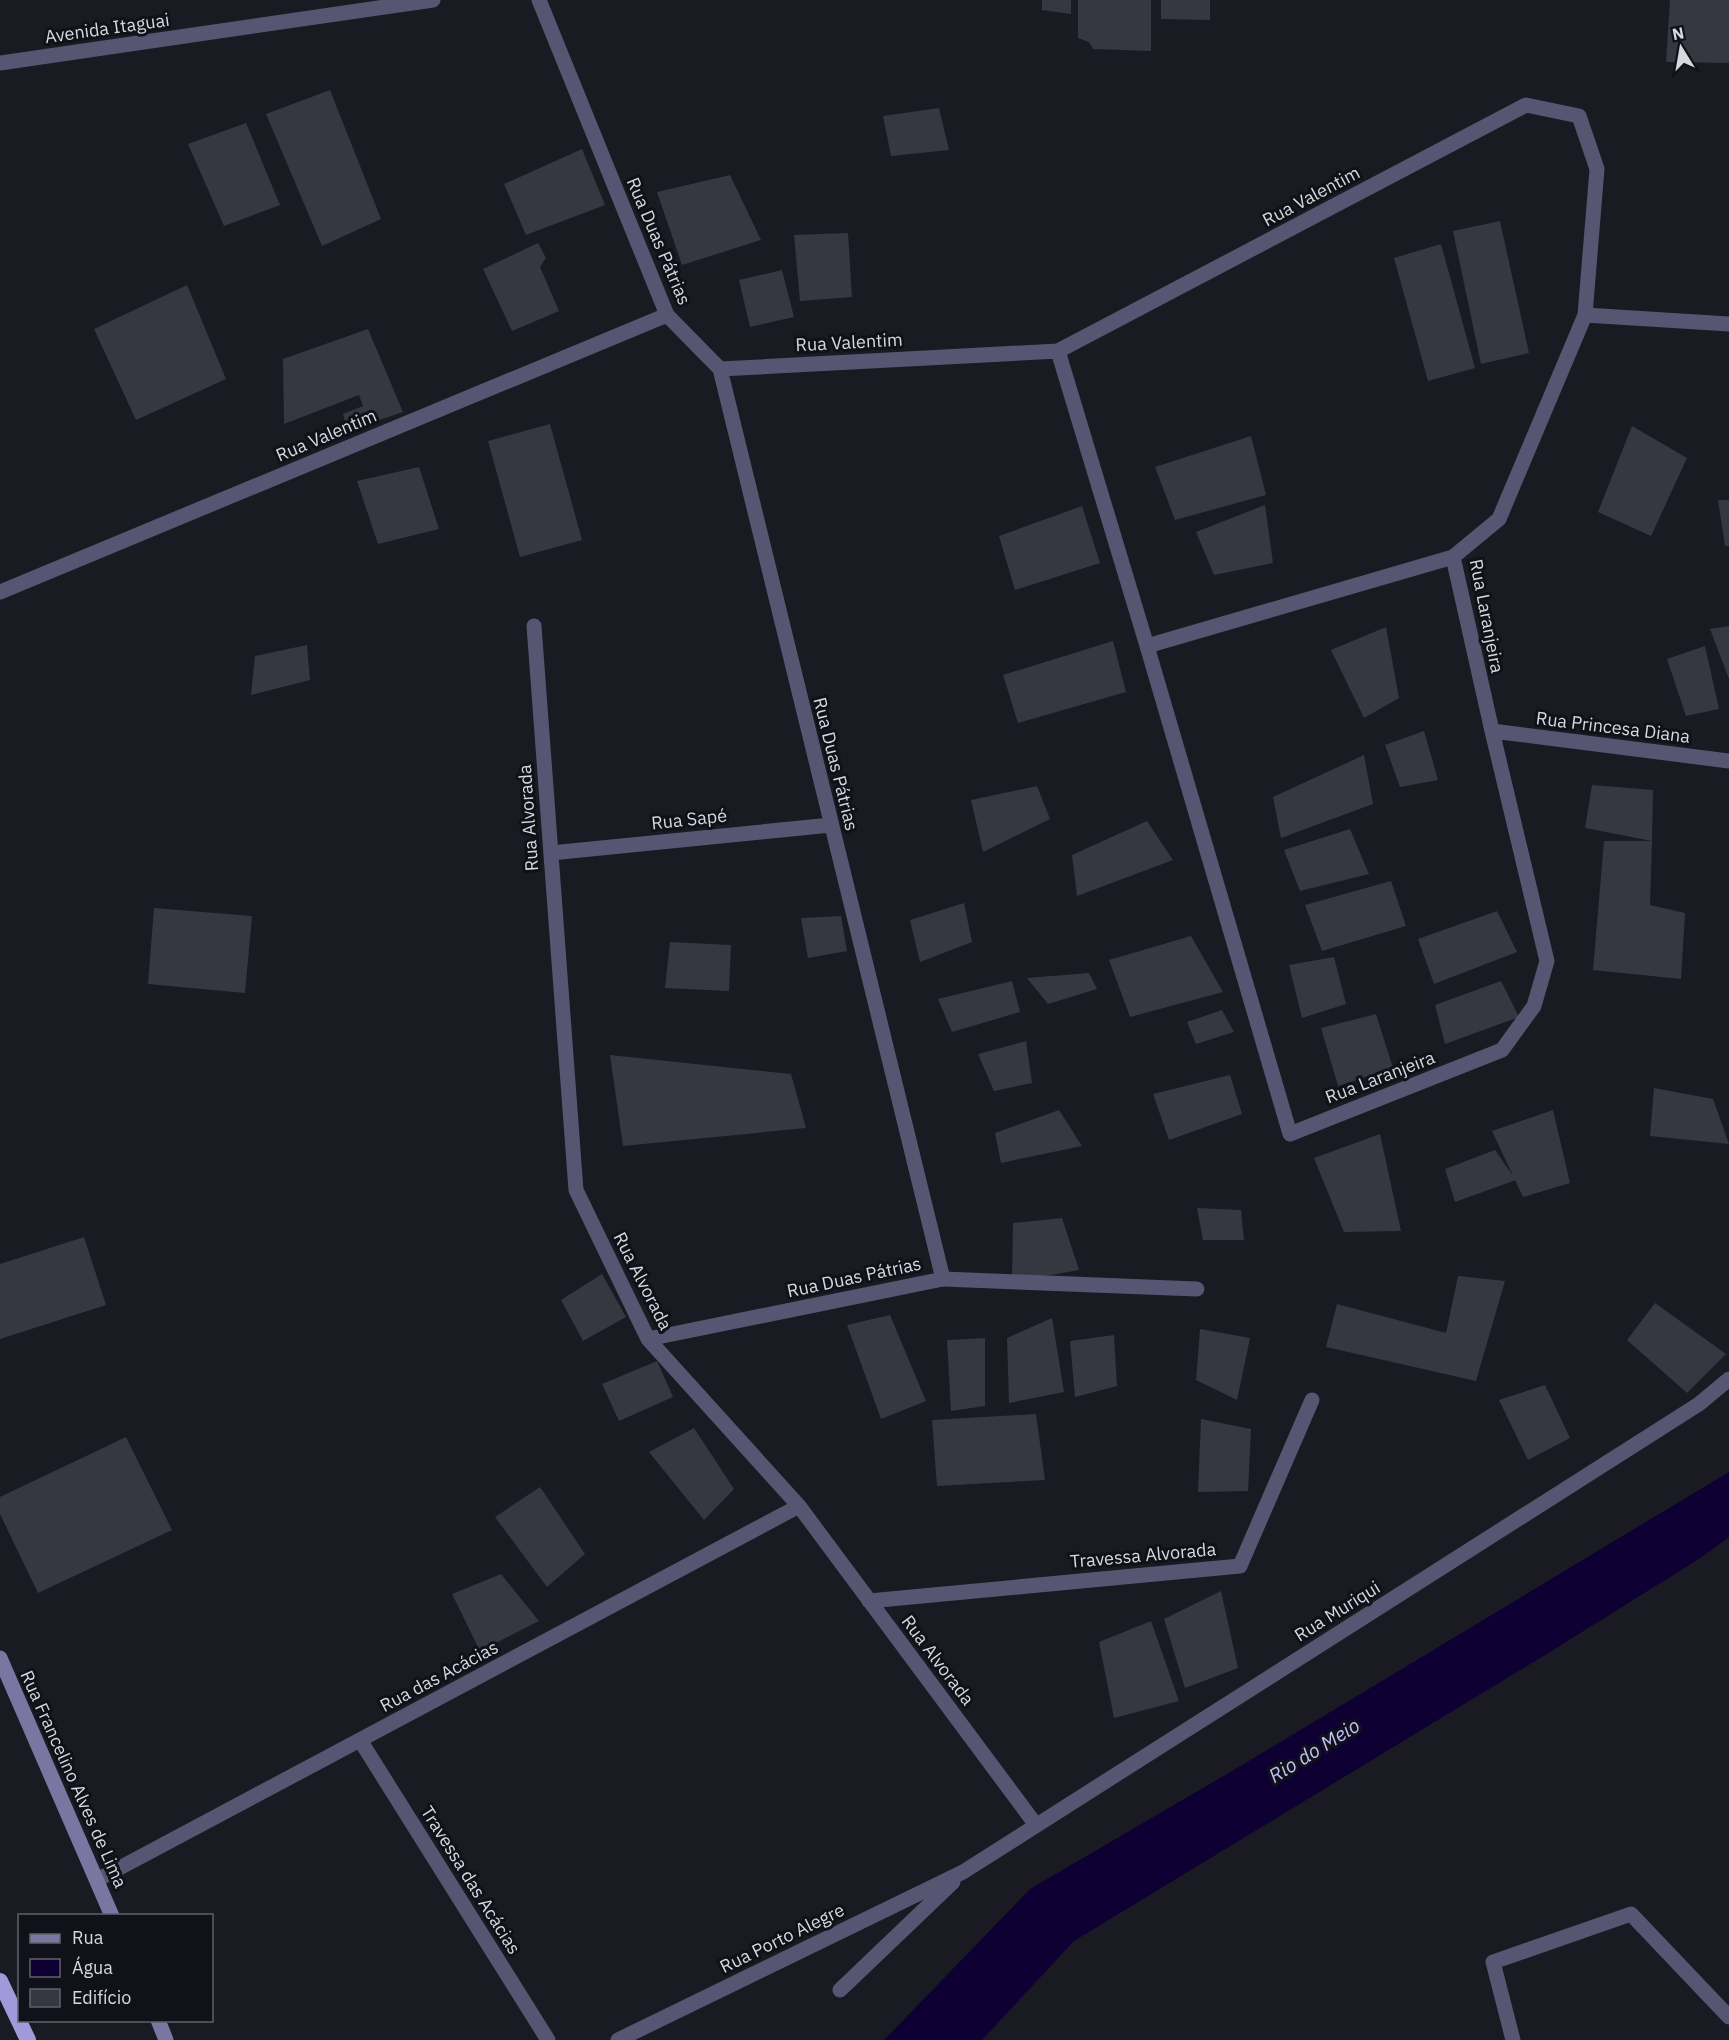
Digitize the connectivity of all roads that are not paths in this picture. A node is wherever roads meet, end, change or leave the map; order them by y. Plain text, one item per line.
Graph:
1 (433, 0) edge
2 (539, 0) edge
3 (0, 63) edge
4 (667, 315) junction
5 (1586, 315) junction
6 (1729, 324) edge
7 (1058, 351) junction
8 (720, 369) junction
9 (1453, 557) junction
10 (0, 592) edge
11 (534, 626) dead end
12 (1148, 646) junction
13 (1492, 731) junction
14 (1729, 761) edge
15 (831, 825) junction
16 (551, 853) junction
17 (943, 1279) junction
18 (1197, 1289) dead end
19 (648, 1339) junction
20 (1729, 1379) edge
21 (1312, 1400) dead end
22 (799, 1506) junction
23 (869, 1601) junction
24 (0, 1659) edge
25 (360, 1740) junction
26 (1036, 1825) junction
27 (963, 1872) junction
28 (97, 1880) junction
29 (111, 1914) edge
30 (0, 1980) edge
31 (840, 1990) dead end
32 (1729, 2017) edge
33 (18, 2019) edge
34 (20, 2022) edge
35 (159, 2022) edge
36 (28, 2040) edge
37 (166, 2040) edge
38 (548, 2040) edge
39 (618, 2040) edge
40 (1513, 2040) edge

1 - 3 street, Avenida Itaguai
2 - 4 street, Rua Duas Pátrias
4 - 8 street, Rua Duas Pátrias
4 - 10 street, Rua Valentim
5 - 6 street
5 - 7 street, Rua Valentim
5 - 9 street, Rua Laranjeira
7 - 8 street, Rua Valentim
7 - 12 street, Rua Laranjeira
8 - 15 street, Rua Duas Pátrias
9 - 12 street
9 - 13 street, Rua Laranjeira
11 - 16 street, Rua Alvorada
12 - 13 street, Rua Laranjeira
13 - 14 street, Rua Princesa Diana
15 - 16 street, Rua Sapé
15 - 17 street, Rua Duas Pátrias
16 - 19 street, Rua Alvorada
17 - 18 street
17 - 19 street, Rua Duas Pátrias
19 - 22 street, Rua Alvorada
20 - 26 street, Rua Muriqui
21 - 23 street, Travessa Alvorada
22 - 23 street, Rua Alvorada
22 - 25 street, Rua das Acácias
23 - 26 street, Rua Alvorada
24 - 28 main road, Rua Francelino Alves de Lima
25 - 28 street, Rua das Acácias
25 - 38 street, Travessa das Acácias
26 - 27 street, Rua Muriqui
27 - 31 street
27 - 39 street, Rua Porto Alegre
28 - 29 main road, Rua Francelino Alves de Lima
30 - 33 highway
32 - 40 street
34 - 36 highway
35 - 37 main road

